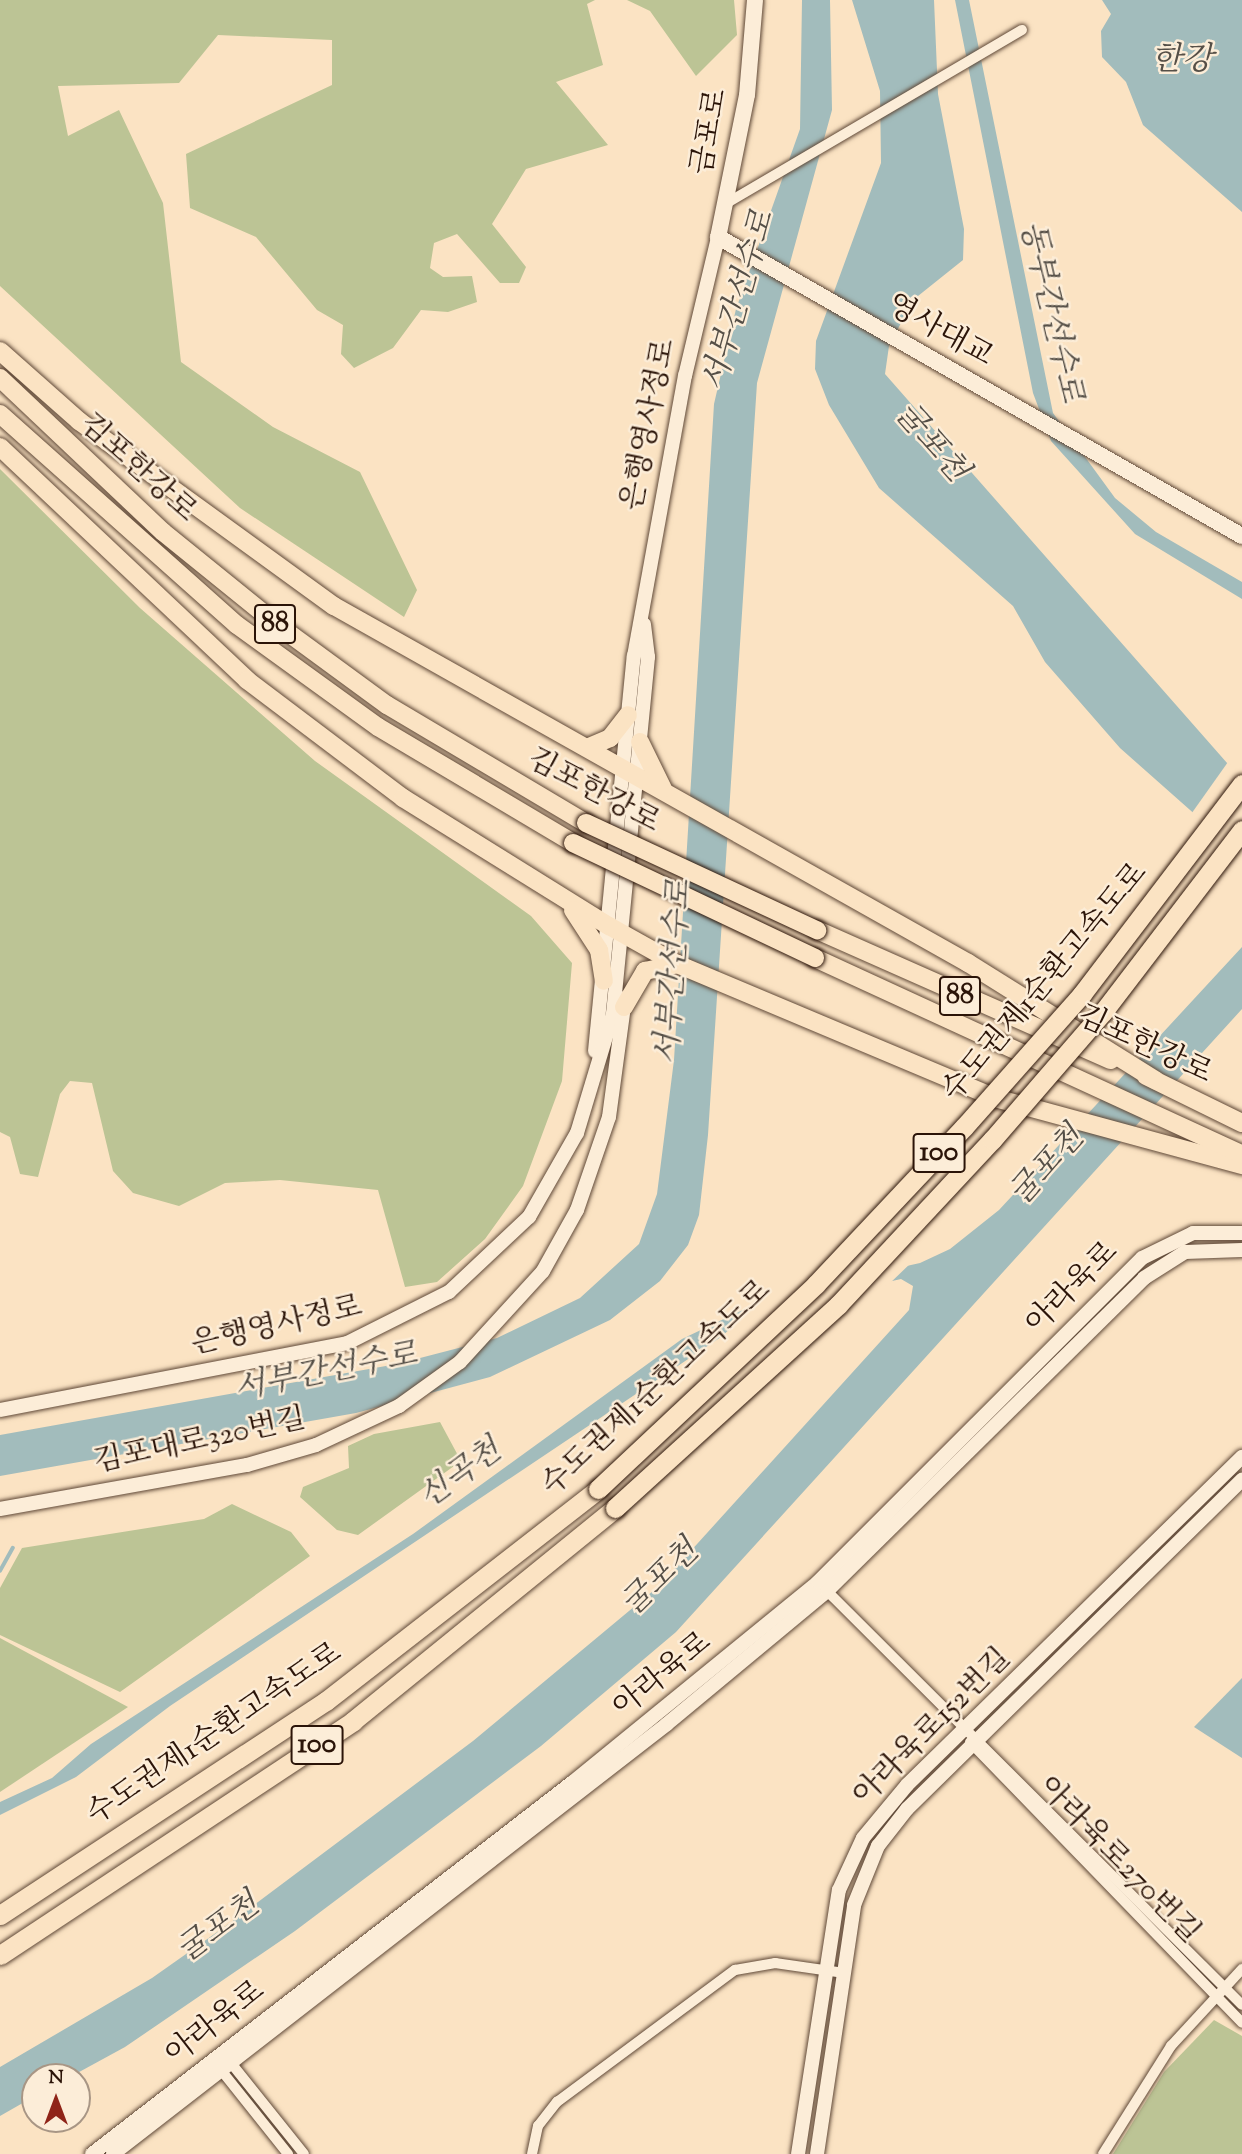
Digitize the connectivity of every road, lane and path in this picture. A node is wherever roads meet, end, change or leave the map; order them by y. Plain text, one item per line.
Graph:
1 (755, 0) edge
2 (1022, 30) dead end
3 (727, 203) junction
4 (718, 237) junction
5 (0, 351) edge
6 (0, 378) edge
7 (0, 414) edge
8 (0, 447) edge
9 (1242, 536) edge
10 (644, 624) junction
11 (628, 715) junction
12 (640, 742) junction
13 (589, 747) junction
14 (630, 772) junction
15 (1242, 784) edge
16 (673, 797) junction
17 (1242, 830) edge
18 (567, 902) junction
19 (617, 930) junction
20 (657, 960) junction
21 (604, 981) junction
22 (624, 1007) junction
23 (1107, 1053) junction
24 (586, 1105) junction
25 (1242, 1123) edge
26 (1242, 1154) edge
27 (1242, 1165) edge
28 (1242, 1233) edge
29 (1242, 1250) edge
30 (0, 1410) edge
31 (1242, 1457) edge
32 (1242, 1480) edge
33 (0, 1509) edge
34 (822, 1586) junction
35 (965, 1730) junction
36 (976, 1744) junction
37 (0, 1915) edge
38 (0, 1955) edge
39 (1242, 1969) edge
40 (825, 1970) junction
41 (844, 1973) junction
42 (1224, 1987) junction
43 (1215, 1996) junction
44 (1242, 2005) edge
45 (1242, 2023) edge
46 (222, 2061) junction
47 (92, 2154) edge
48 (113, 2154) edge
49 (288, 2154) edge
50 (304, 2154) edge
51 (532, 2154) edge
52 (798, 2154) edge
53 (817, 2154) edge
54 (1103, 2154) edge

1 - 3 main road, 금포로
2 - 3 street
3 - 4 main road, 금포로
4 - 9 main road, 영사대교
4 - 10 street, 은행영사정로
5 - 13 highway
6 - 23 highway, 김포한강로 / 88, bridge
7 - 26 highway, 김포한강로 / 88, bridge
8 - 18 highway
10 - 11 street, 은행영사정로
10 - 12 street, 은행영사정로
11 - 13 highway
11 - 14 street, 은행영사정로
12 - 14 street, 은행영사정로
12 - 16 highway
13 - 14 highway
14 - 16 highway
14 - 19 street, 은행영사정로
15 - 37 highway, 수도권제1순환고속도로 / 100, bridge
16 - 23 highway
17 - 38 highway, 수도권제1순환고속도로 / 100, bridge
18 - 19 highway
18 - 21 highway
19 - 20 highway
19 - 21 street, 은행영사정로
19 - 22 street, 김포대로320번길
19 - 24 street, 은행영사정로
20 - 22 highway
20 - 27 highway
21 - 24 street, 은행영사정로
22 - 33 street, 김포대로320번길
23 - 25 highway, 김포한강로
24 - 30 street, 은행영사정로
28 - 34 street, 아라육로
29 - 34 street, 아라육로
31 - 35 street, 아라육로152번길
32 - 36 street, 아라육로152번길
34 - 35 street, 아라육로270번길
34 - 46 street, 아라육로
35 - 36 street, 아라육로270번길
35 - 40 street, 아라육로152번길
36 - 41 street, 아라육로152번길
36 - 42 street, 아라육로270번길
36 - 43 street, 아라육로270번길
39 - 42 street
40 - 41 street
40 - 51 street
40 - 52 street, 아라육로152번길
41 - 53 street, 아라육로152번길
42 - 43 street
42 - 44 street, 아라육로270번길
43 - 45 street, 아라육로270번길
43 - 54 street
46 - 47 street, 아라육로
46 - 48 street, 아라육로
46 - 49 street
46 - 50 street

